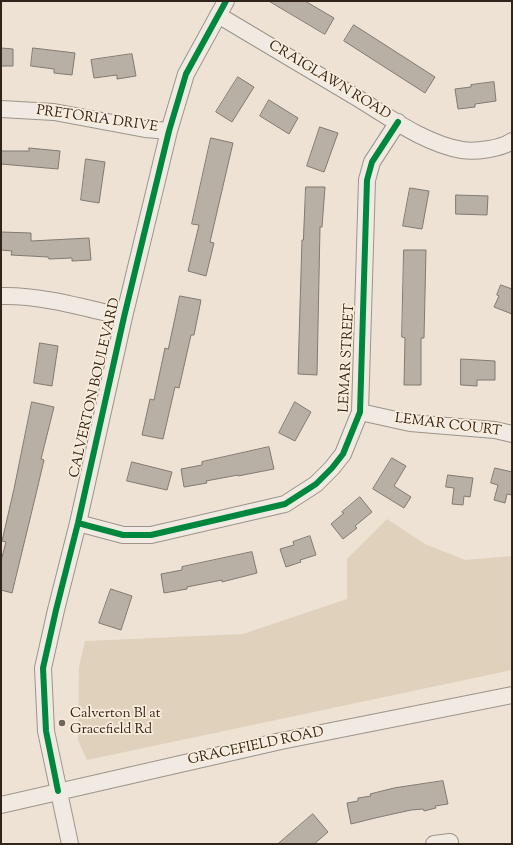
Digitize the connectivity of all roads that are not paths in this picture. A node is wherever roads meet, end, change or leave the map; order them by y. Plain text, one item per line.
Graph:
1 (226, 1) edge
2 (218, 15) junction
3 (1, 109) edge
4 (398, 122) junction
5 (169, 131) junction
6 (512, 141) edge
7 (1, 296) edge
8 (124, 317) junction
9 (360, 412) junction
10 (512, 434) edge
11 (78, 523) junction
12 (512, 695) edge
13 (58, 791) junction
14 (1, 804) edge
15 (450, 842) dead end
16 (70, 844) edge
17 (434, 844) edge

1 - 2 street, CALVERTON BOULEVARD
2 - 4 street, CRAIGLAWN ROAD
2 - 5 street, CALVERTON BOULEVARD
3 - 5 street, PRETORIA DRIVE
4 - 6 street, CRAIGLAWN ROAD
4 - 9 street, LEMAR STREET
5 - 8 street, CALVERTON BOULEVARD
7 - 8 street
8 - 11 street, CALVERTON BOULEVARD
9 - 10 street, LEMAR COURT
9 - 11 street, LEMAR STREET
11 - 13 street, CALVERTON BOULEVARD
12 - 13 street, GRACEFIELD ROAD
13 - 14 street, GRACEFIELD ROAD
13 - 16 street, CALVERTON BOULEVARD
15 - 17 street

